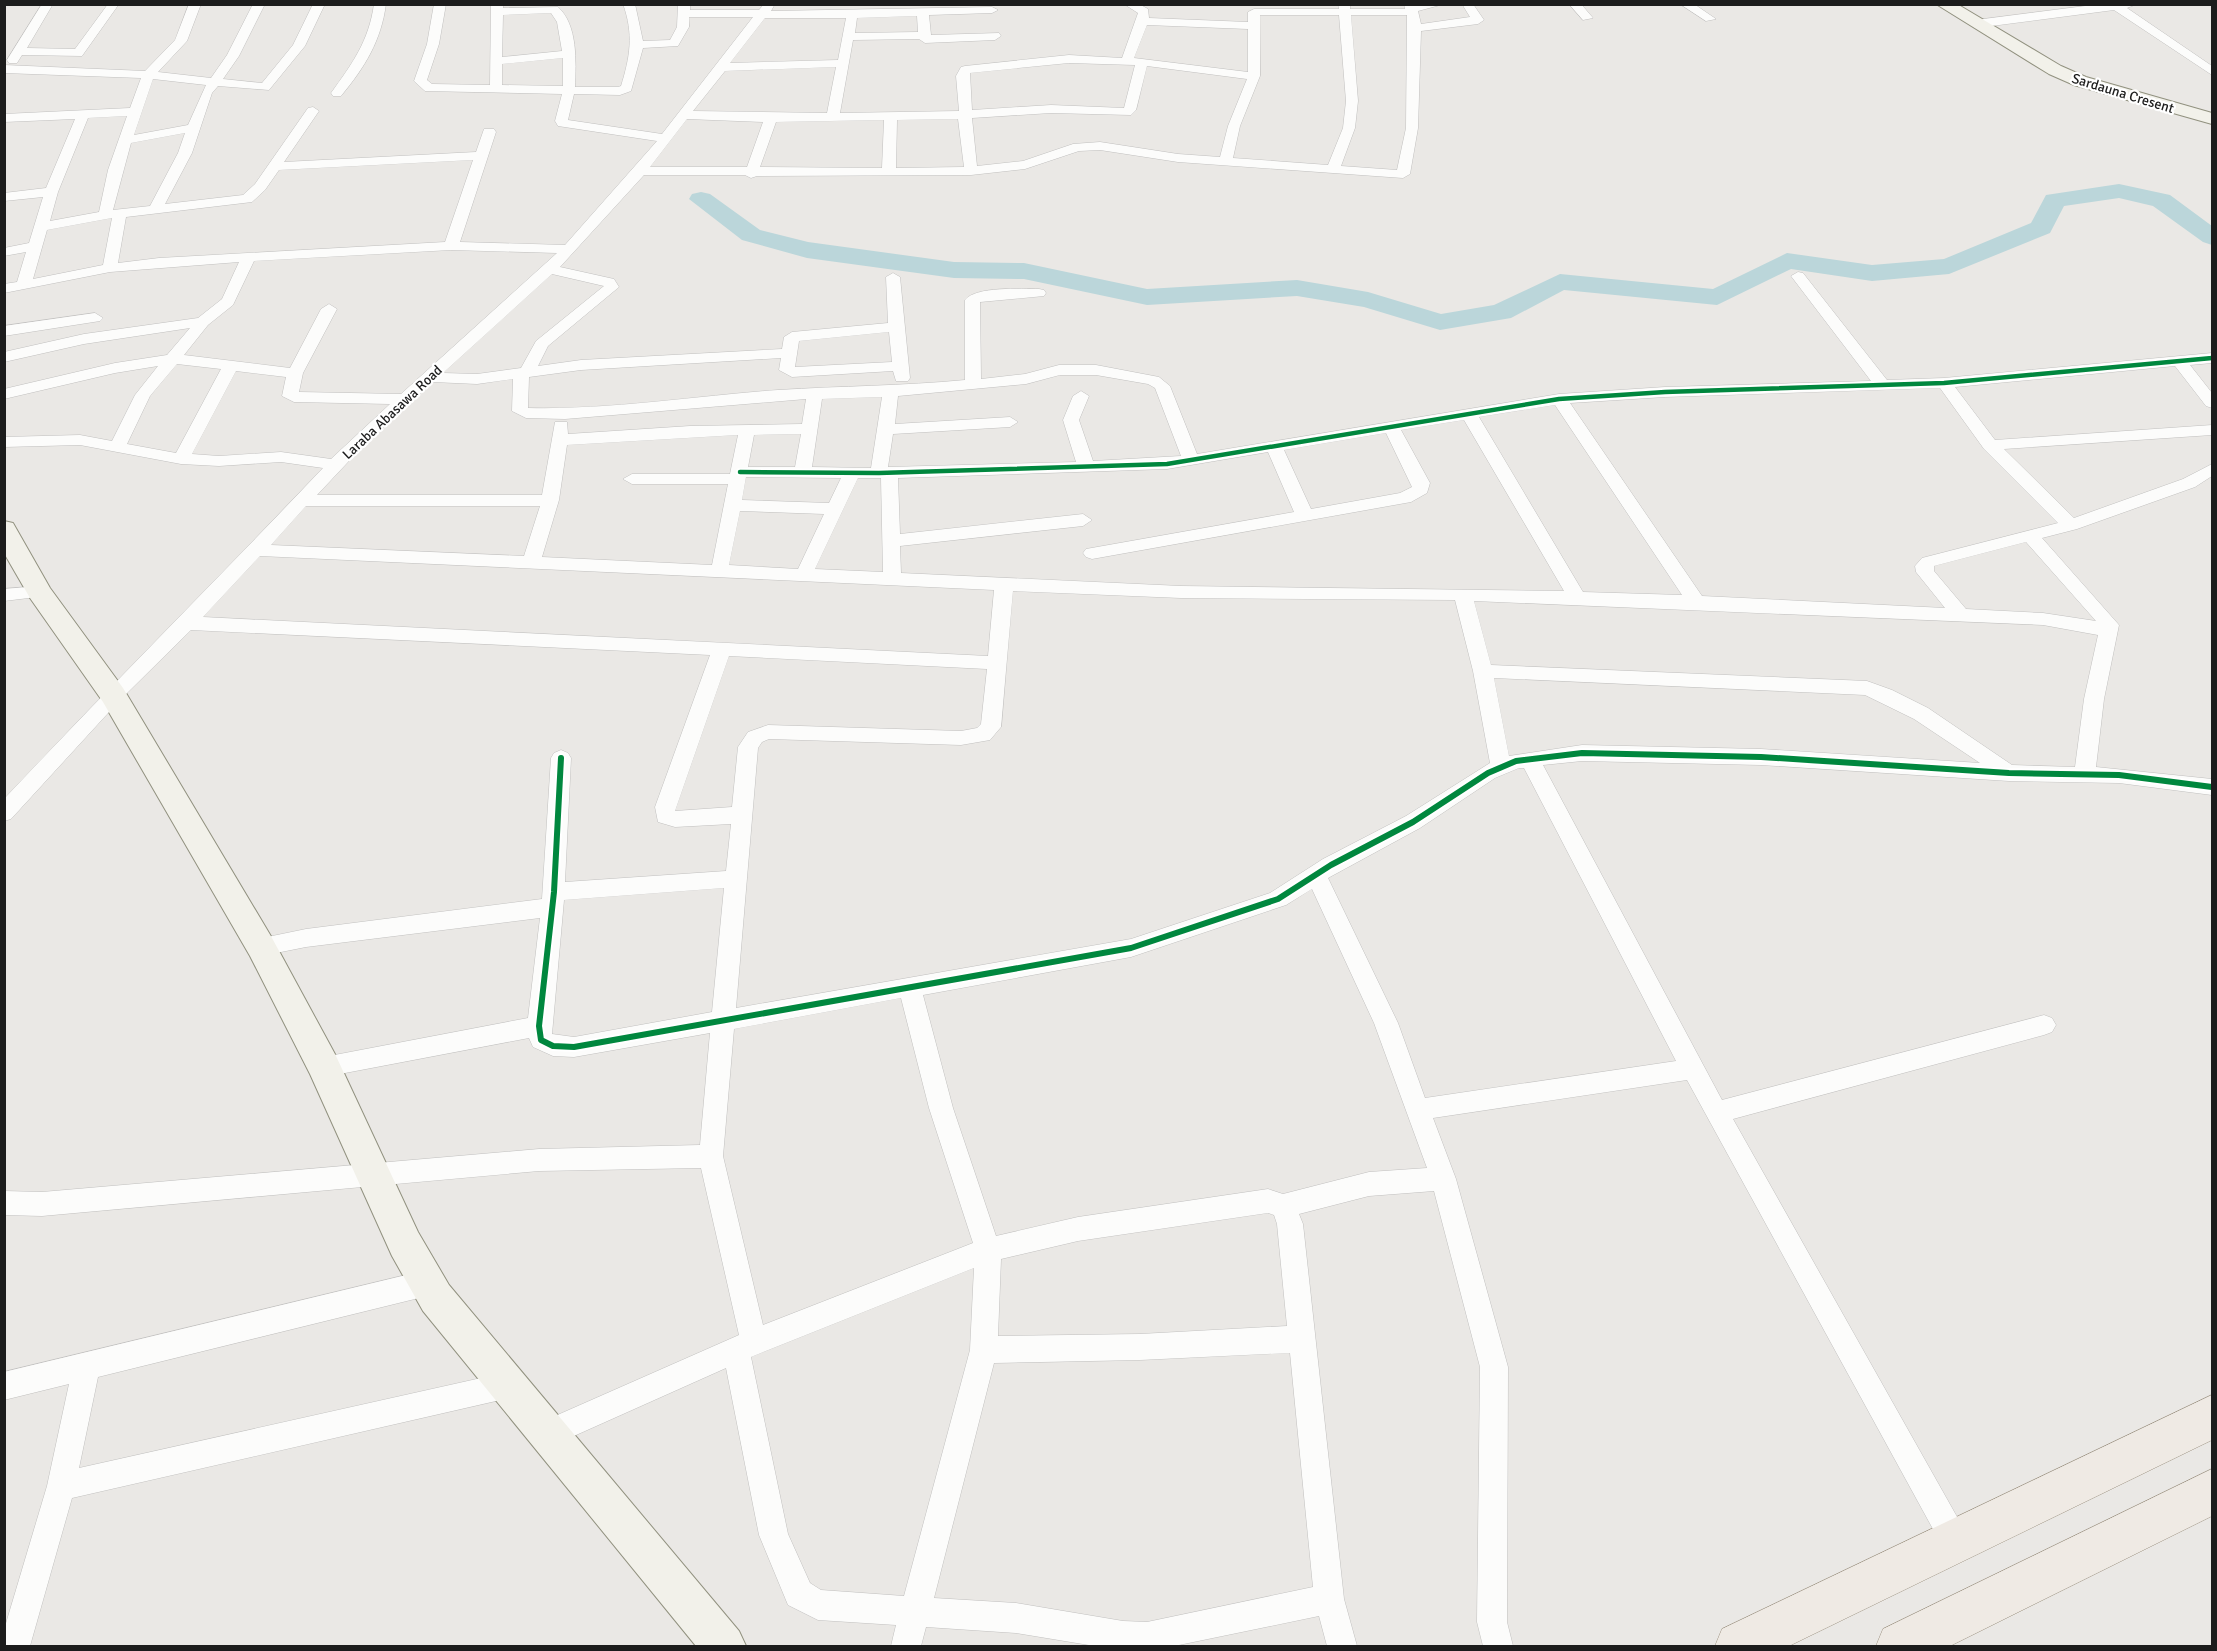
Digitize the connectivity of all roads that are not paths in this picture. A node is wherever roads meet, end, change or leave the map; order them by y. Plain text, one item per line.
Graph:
1 (48, 4) edge
2 (114, 4) edge
3 (195, 4) edge
4 (259, 4) edge
5 (318, 4) edge
6 (380, 4) edge
7 (440, 4) edge
8 (629, 4) edge
9 (1129, 4) edge
10 (1439, 4) edge
11 (1467, 4) edge
12 (1574, 4) edge
13 (1685, 4) edge
14 (1944, 4) edge
15 (2132, 4) edge
16 (2116, 6) junction
17 (991, 7) edge
18 (497, 8) edge
19 (1280, 8) edge
20 (1345, 8) edge
21 (1411, 8) edge
22 (685, 9) edge
23 (766, 9) edge
24 (923, 13) junction
25 (852, 15) junction
26 (1587, 18) dead end
27 (1710, 19) dead end
28 (1142, 21) junction
29 (1976, 24) junction
30 (1253, 26) junction
31 (1414, 28) junction
32 (924, 34) junction
33 (848, 37) junction
34 (639, 45) junction
35 (19, 51) junction
36 (997, 51) junction
37 (568, 54) junction
38 (498, 61) junction
39 (1126, 61) junction
40 (1142, 62) junction
41 (843, 63) junction
42 (721, 67) junction
43 (6, 70) edge
44 (2212, 71) edge
45 (148, 75) junction
46 (1254, 76) junction
47 (213, 82) junction
48 (496, 89) junction
49 (569, 90) junction
50 (338, 93) dead end
51 (313, 111) dead end
52 (135, 112) junction
53 (84, 113) junction
54 (684, 115) junction
55 (965, 115) junction
56 (891, 116) junction
57 (833, 117) junction
58 (4, 118) edge
59 (771, 118) junction
60 (2212, 119) edge
61 (193, 128) junction
62 (489, 132) dead end
63 (666, 138) junction
64 (125, 140) junction
65 (481, 156) junction
66 (1226, 160) junction
67 (275, 166) junction
68 (1333, 169) junction
69 (640, 171) junction
70 (970, 171) junction
71 (889, 172) junction
72 (751, 174) junction
73 (51, 192) junction
74 (4, 197) edge
75 (155, 210) junction
76 (120, 214) junction
77 (105, 215) junction
78 (43, 226) junction
79 (34, 246) junction
80 (451, 246) junction
81 (569, 249) junction
82 (4, 252) edge
83 (248, 258) junction
84 (110, 268) junction
85 (549, 269) junction
86 (1798, 276) dead end
87 (893, 277) dead end
88 (24, 284) junction
89 (4, 289) edge
90 (1039, 293) dead end
91 (329, 309) dead end
92 (96, 318) dead end
93 (203, 322) junction
94 (896, 327) junction
95 (4, 331) edge
96 (788, 353) junction
97 (4, 357) edge
98 (2212, 358) edge
99 (174, 359) junction
100 (2179, 361) junction
101 (902, 366) junction
102 (231, 368) junction
103 (525, 372) junction
104 (295, 373) junction
105 (428, 377) junction
106 (1944, 383) junction
107 (973, 384) junction
108 (1882, 384) junction
109 (897, 391) junction
110 (815, 393) junction
111 (4, 394) edge
112 (1081, 396) dead end
113 (403, 399) junction
114 (1558, 399) junction
115 (2212, 403) edge
116 (1468, 412) junction
117 (565, 414) junction
118 (1010, 422) dead end
119 (1391, 426) junction
120 (810, 429) junction
121 (886, 429) junction
122 (747, 430) junction
123 (2212, 430) edge
124 (559, 440) junction
125 (4, 442) edge
126 (1273, 445) junction
127 (1990, 445) junction
128 (118, 446) junction
129 (181, 459) junction
130 (1191, 460) junction
131 (336, 465) junction
132 (1087, 468) junction
133 (2212, 469) edge
134 (804, 473) junction
135 (852, 473) junction
136 (884, 473) junction
137 (739, 475) junction
138 (632, 479) dead end
139 (550, 500) junction
140 (301, 501) junction
141 (733, 505) junction
142 (835, 509) junction
143 (1305, 516) junction
144 (1083, 520) dead end
145 (2071, 525) junction
146 (4, 529) edge
147 (2031, 537) junction
148 (891, 541) junction
149 (255, 550) junction
150 (1092, 553) dead end
151 (531, 563) junction
152 (719, 573) junction
153 (803, 576) junction
154 (892, 580) junction
155 (1004, 584) junction
156 (39, 591) junction
157 (1463, 594) junction
158 (4, 595) edge
159 (1577, 598) junction
160 (1696, 602) junction
161 (1962, 616) junction
162 (187, 623) junction
163 (2109, 630) junction
164 (723, 649) junction
165 (998, 663) junction
166 (1482, 671) junction
167 (113, 695) junction
168 (561, 758) dead end
169 (1530, 759) junction
170 (1502, 766) junction
171 (2009, 773) junction
172 (2085, 774) junction
173 (2212, 787) edge
174 (4, 813) edge
175 (741, 815) junction
176 (1316, 875) junction
177 (734, 879) junction
178 (554, 899) junction
179 (261, 947) junction
180 (910, 987) junction
181 (723, 1020) junction
182 (2044, 1025) dead end
183 (539, 1026) junction
184 (324, 1066) junction
185 (1693, 1069) junction
186 (1417, 1110) junction
187 (1716, 1113) junction
188 (711, 1156) junction
189 (372, 1174) junction
190 (1443, 1179) junction
191 (4, 1203) edge
192 (1283, 1206) junction
193 (988, 1250) junction
194 (427, 1283) junction
195 (1303, 1338) junction
196 (745, 1346) junction
197 (984, 1350) junction
198 (87, 1365) junction
199 (4, 1386) edge
200 (508, 1386) junction
201 (2212, 1417) edge
202 (547, 1434) junction
203 (61, 1485) junction
204 (2212, 1492) edge
205 (1955, 1541) junction
206 (1329, 1599) junction
207 (914, 1611) junction
208 (15, 1647) edge
209 (724, 1647) edge
210 (906, 1647) edge
211 (1342, 1647) edge
212 (1498, 1647) edge
213 (1739, 1647) edge
214 (1900, 1647) edge

1 - 35 street
2 - 35 street
3 - 45 street
4 - 47 street
5 - 47 street
6 - 50 street
7 - 48 street
8 - 34 street
9 - 28 street
10 - 21 street
11 - 31 street
12 - 26 street
13 - 27 street
14 - 29 street, Sardauna Cresent
15 - 16 street
16 - 29 street
16 - 44 street
17 - 24 street
17 - 36 street
18 - 37 street
18 - 38 street
19 - 20 street
19 - 30 street
20 - 21 street
20 - 68 street
21 - 31 street
22 - 23 street
22 - 34 street
23 - 25 street
23 - 42 street, Laraba Abasawa Road
24 - 25 street
24 - 32 street
25 - 33 street
28 - 30 street
28 - 39 street
29 - 60 street, Sardauna Cresent
30 - 46 street
31 - 68 street
32 - 33 street
32 - 36 street
33 - 41 street
34 - 49 street
35 - 43 street
36 - 39 street
36 - 55 street
37 - 38 street
37 - 49 street
38 - 48 street
39 - 40 street
40 - 46 street
40 - 55 street
41 - 42 street
41 - 57 street
42 - 54 street, Laraba Abasawa Road
43 - 45 street
45 - 47 street
45 - 52 street
46 - 66 street
47 - 61 street
48 - 49 street
49 - 63 street
51 - 67 street
52 - 53 street
52 - 64 street
53 - 58 street
53 - 73 street
54 - 59 street
54 - 63 street, Laraba Abasawa Road
55 - 56 street
55 - 70 street
56 - 57 street
56 - 71 street
57 - 59 street
59 - 72 street
61 - 64 street
61 - 75 street
62 - 65 street
63 - 69 street, Laraba Abasawa Road
64 - 77 street
65 - 67 street
65 - 80 street
66 - 68 street
66 - 70 street
67 - 75 street
69 - 72 street
69 - 81 street, Laraba Abasawa Road
70 - 71 street
71 - 72 street
73 - 74 street
73 - 78 street
75 - 76 street
76 - 77 street
76 - 84 street
77 - 78 street
78 - 79 street
79 - 82 street
79 - 88 street
80 - 81 street
80 - 83 street
81 - 85 street, Laraba Abasawa Road
83 - 84 street
83 - 93 street
84 - 88 street
85 - 103 street
85 - 105 street, Laraba Abasawa Road
86 - 108 street
87 - 94 street
88 - 89 street
90 - 107 street
91 - 104 street
92 - 95 street
93 - 97 street
93 - 99 street
94 - 96 street
94 - 101 street
96 - 101 street
96 - 103 street
98 - 100 street
99 - 102 street
99 - 111 street
99 - 128 street
100 - 106 street
100 - 115 street
101 - 109 street
102 - 104 street
102 - 129 street
103 - 105 street
103 - 117 street
104 - 113 street
105 - 113 street, Laraba Abasawa Road
106 - 108 street
106 - 127 street
107 - 109 street
107 - 130 street
108 - 114 street
109 - 110 street
109 - 121 street
110 - 117 street
110 - 120 street
112 - 132 street
113 - 131 street, Laraba Abasawa Road
114 - 116 street
114 - 160 street
116 - 119 street
116 - 159 street
117 - 124 street
118 - 121 street
119 - 126 street
119 - 143 street
120 - 122 street
120 - 134 street
121 - 136 street
122 - 124 street
122 - 137 street
123 - 127 street
124 - 139 street
125 - 128 street
126 - 130 street
126 - 143 street
127 - 145 street
128 - 129 street
129 - 131 street
130 - 132 street
131 - 140 street, Laraba Abasawa Road
132 - 136 street
133 - 145 street
134 - 135 street
134 - 137 street
135 - 136 street
135 - 142 street
136 - 148 street
137 - 138 street
137 - 141 street
139 - 140 street
139 - 151 street
140 - 149 street, Laraba Abasawa Road
141 - 142 street
141 - 152 street
142 - 153 street
143 - 150 street
144 - 148 street
145 - 147 street
146 - 156 street
147 - 161 street
147 - 163 street
148 - 154 street
149 - 151 street
149 - 162 street, Laraba Abasawa Road
151 - 152 street
152 - 153 street
153 - 154 street
154 - 155 street
155 - 157 street
155 - 165 street
156 - 158 street
156 - 167 street
157 - 159 street
157 - 166 street
159 - 160 street
160 - 161 street
161 - 163 street
162 - 164 street
162 - 167 street, Laraba Abasawa Road
163 - 172 street
164 - 165 street
164 - 175 street
165 - 175 street
166 - 170 street
166 - 171 street
167 - 174 street, Laraba Abasawa Road
167 - 179 street
168 - 178 street
169 - 170 street
169 - 171 street
169 - 185 street
170 - 176 street
171 - 172 street
172 - 173 street
175 - 177 street
176 - 180 street
176 - 186 street
177 - 178 street
177 - 181 street
178 - 179 street
178 - 183 street
179 - 184 street
180 - 181 street
180 - 193 street
181 - 183 street
181 - 188 street
182 - 187 street
183 - 184 street
184 - 189 street
185 - 186 street
185 - 187 street
186 - 190 street
187 - 205 street
188 - 189 street
188 - 196 street
189 - 191 street
189 - 194 street
190 - 192 street
190 - 212 street
192 - 193 street
192 - 195 street
193 - 196 street
193 - 197 street
194 - 198 street
194 - 200 street
195 - 197 street
195 - 206 street
196 - 202 street
196 - 207 street
197 - 207 street
198 - 199 street
198 - 203 street
200 - 202 street
200 - 203 street
201 - 205 main road
202 - 209 street
203 - 208 street
204 - 214 main road
205 - 213 main road
206 - 207 street
206 - 211 street
207 - 210 street

